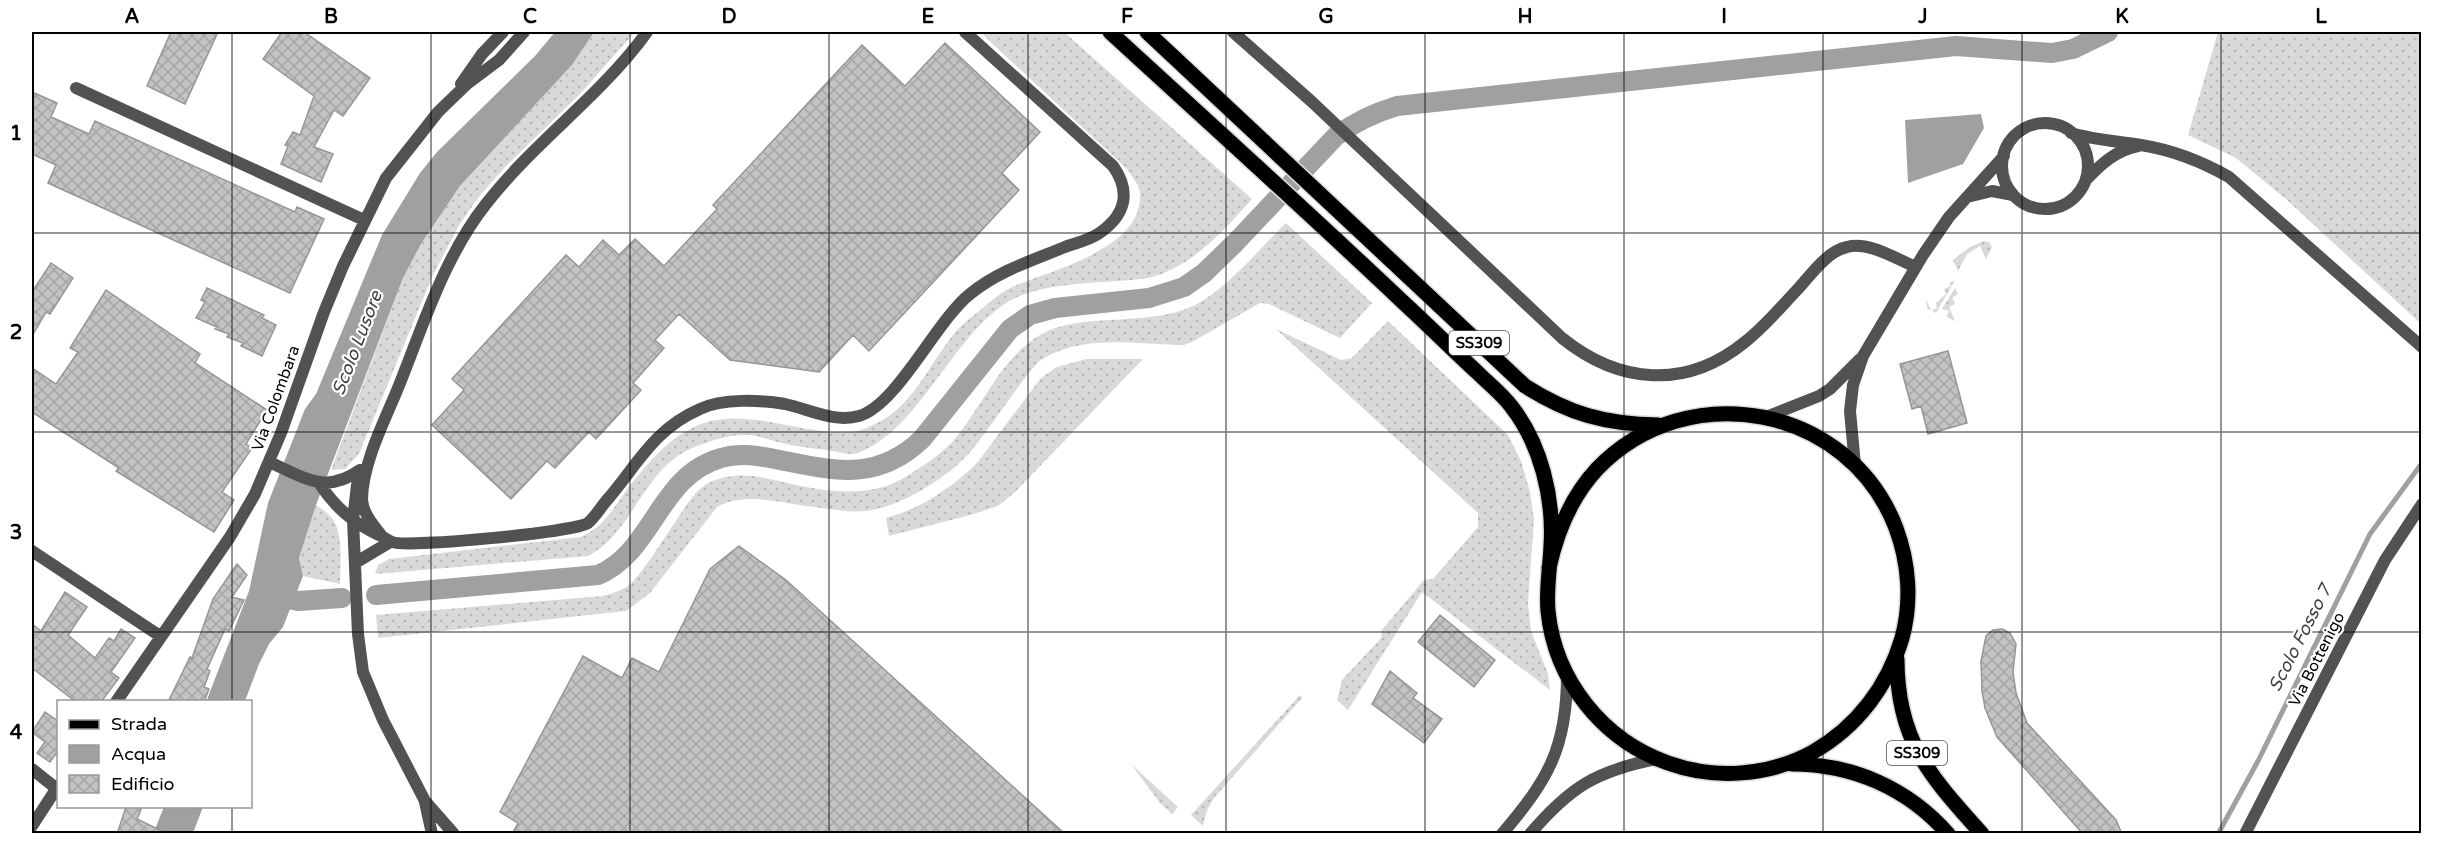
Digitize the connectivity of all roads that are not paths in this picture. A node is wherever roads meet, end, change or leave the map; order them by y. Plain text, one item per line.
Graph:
1 (503, 32) edge
2 (524, 32) edge
3 (647, 32) edge
4 (965, 32) edge
5 (1110, 32) edge
6 (1147, 32) edge
7 (1233, 32) edge
8 (76, 88) dead end
9 (450, 100) junction
10 (2071, 133) junction
11 (2142, 145) junction
12 (2004, 156) junction
13 (2085, 181) junction
14 (2013, 195) junction
15 (1966, 197) junction
16 (364, 219) junction
17 (1916, 267) junction
18 (2421, 347) edge
19 (1863, 356) junction
20 (1766, 417) junction
21 (1664, 425) junction
22 (372, 452) junction
23 (269, 462) junction
24 (1855, 465) junction
25 (360, 470) junction
26 (319, 483) junction
27 (2421, 504) edge
28 (353, 520) junction
29 (386, 538) junction
30 (32, 550) edge
31 (355, 567) junction
32 (1549, 568) junction
33 (160, 636) junction
34 (1897, 653) junction
35 (1566, 674) junction
36 (117, 700) edge
37 (1656, 759) junction
38 (1786, 764) junction
39 (32, 769) edge
40 (57, 787) edge
41 (57, 789) edge
42 (425, 801) junction
43 (32, 826) edge
44 (432, 834) edge
45 (454, 834) edge
46 (1502, 834) edge
47 (1530, 834) edge
48 (1948, 834) edge
49 (1982, 834) edge
50 (2245, 834) edge

1 - 9 street, Via Colombara
2 - 9 street, Via Colombara
3 - 22 street
4 - 29 street
5 - 32 main road, SS309
6 - 21 main road, SS309
7 - 17 street
8 - 16 street
9 - 16 street, Via Colombara
10 - 11 street
10 - 12 street
10 - 13 street
11 - 13 street
11 - 18 street
12 - 14 street
12 - 15 street
13 - 14 street
14 - 15 street
15 - 17 street
16 - 23 street, Via Colombara
17 - 19 street
19 - 20 street
19 - 24 street
20 - 21 main road, SS309
20 - 24 main road, SS309
21 - 32 main road, SS309
22 - 25 street
22 - 29 street
23 - 26 street
23 - 33 street, Via Colombara
24 - 34 main road, SS309
25 - 26 street
25 - 28 street
26 - 28 street
27 - 50 street, Via Bottenigo
28 - 29 street
28 - 31 street
29 - 31 street
30 - 33 street
31 - 42 street
32 - 35 main road, SS309
33 - 36 street, Via Colombara
34 - 38 main road, SS309
34 - 49 main road, SS309
35 - 37 main road, SS309
35 - 46 street
37 - 38 main road, SS309
37 - 47 street
38 - 48 main road, SS309
39 - 40 street
41 - 43 street
42 - 44 street
42 - 45 street

